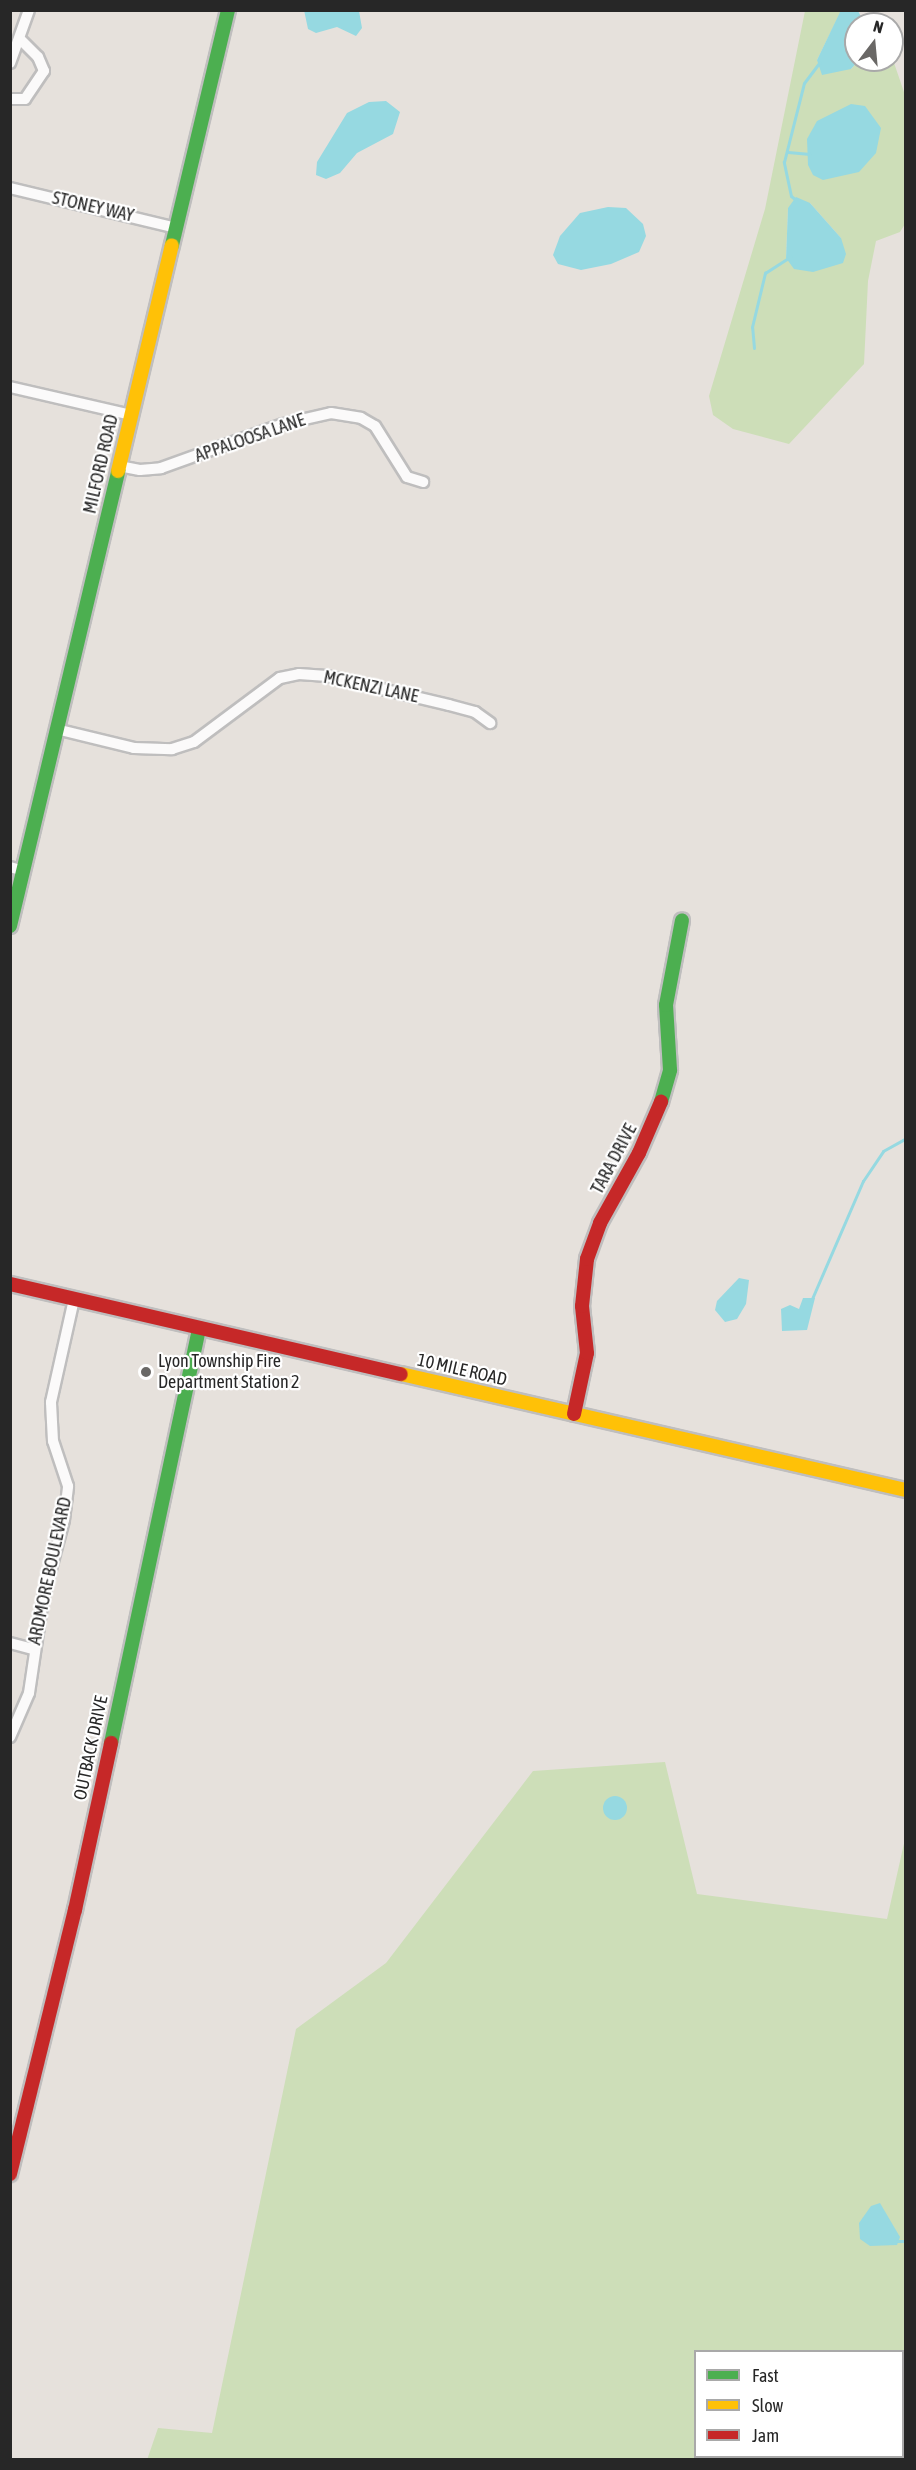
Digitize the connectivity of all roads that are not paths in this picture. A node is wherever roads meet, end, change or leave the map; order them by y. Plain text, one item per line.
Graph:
1 (29, 10) edge
2 (228, 10) edge
3 (22, 40) junction
4 (10, 63) edge
5 (10, 99) edge
6 (10, 188) edge
7 (176, 228) junction
8 (10, 387) edge
9 (131, 415) junction
10 (119, 466) junction
11 (423, 482) dead end
12 (490, 723) dead end
13 (56, 729) junction
14 (17, 869) edge
15 (682, 920) dead end
16 (10, 926) edge
17 (10, 1284) edge
18 (74, 1299) junction
19 (200, 1328) junction
20 (574, 1414) junction
21 (906, 1490) edge
22 (10, 1643) edge
23 (32, 1649) junction
24 (10, 1737) edge
25 (10, 2174) edge

1 - 3 street
2 - 7 street, MILFORD ROAD
3 - 4 street
3 - 5 street
6 - 7 street, STONEY WAY
7 - 9 street, MILFORD ROAD
8 - 9 street
9 - 10 street, MILFORD ROAD
10 - 11 street, APPALOOSA LANE
10 - 13 street, MILFORD ROAD
12 - 13 street, MCKENZI LANE
13 - 14 street, MILFORD ROAD
14 - 16 street, MILFORD ROAD
15 - 20 street, TARA DRIVE
17 - 18 street, 10 MILE ROAD
18 - 19 street, 10 MILE ROAD
18 - 23 street, ARDMORE BOULEVARD
19 - 20 street, 10 MILE ROAD
19 - 25 street, OUTBACK DRIVE
20 - 21 street, 10 MILE ROAD
22 - 23 street
23 - 24 street, ARDMORE BOULEVARD

